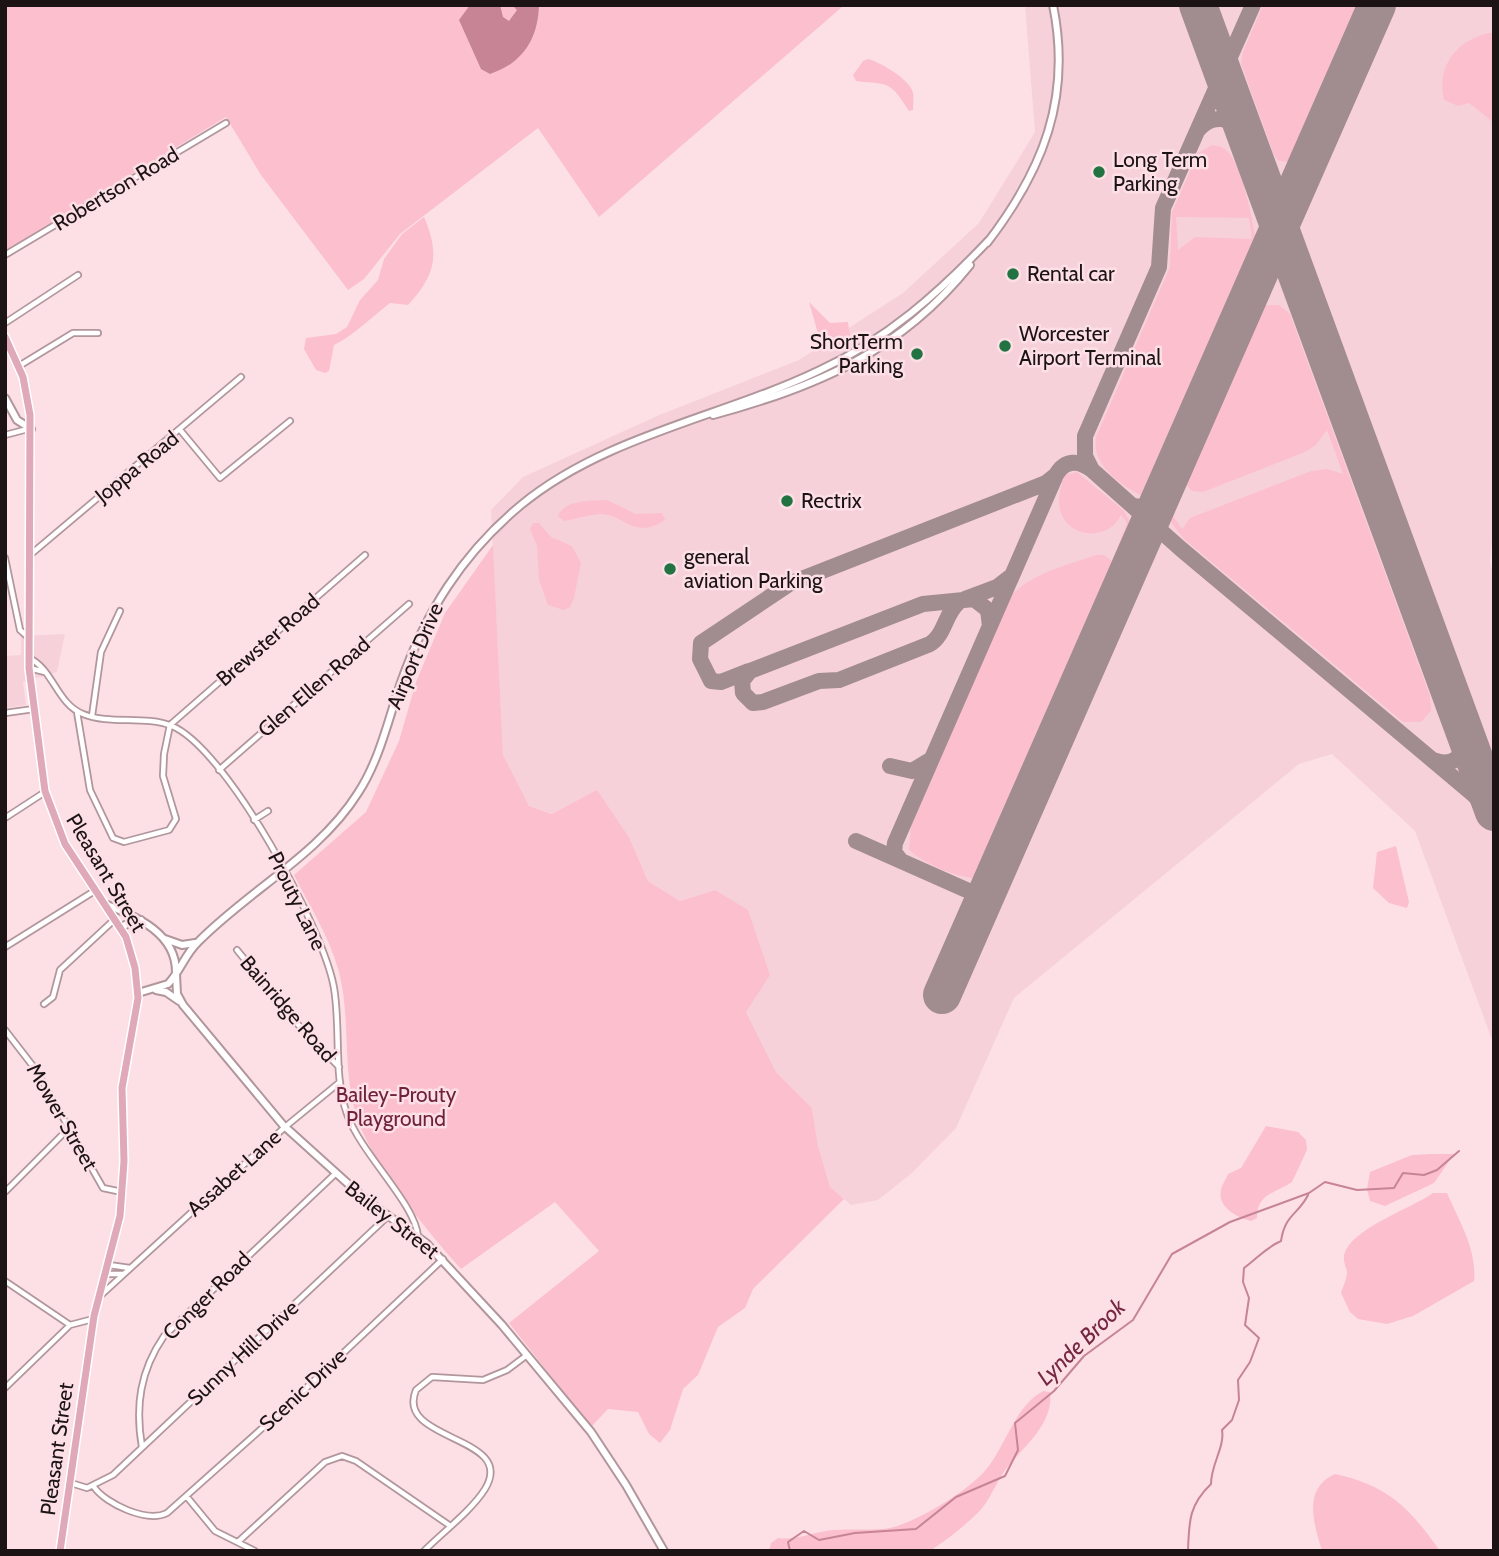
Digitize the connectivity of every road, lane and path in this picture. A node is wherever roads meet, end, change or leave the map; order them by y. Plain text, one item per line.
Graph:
1 (1053, 5) edge
2 (226, 123) dead end
3 (5, 255) edge
4 (78, 275) dead end
5 (5, 323) edge
6 (98, 332) dead end
7 (5, 337) edge
8 (19, 366) junction
9 (241, 377) dead end
10 (5, 398) edge
11 (290, 421) dead end
12 (31, 429) junction
13 (181, 432) junction
14 (5, 435) edge
15 (30, 555) junction
16 (365, 555) dead end
17 (5, 558) edge
18 (408, 604) dead end
19 (121, 611) dead end
20 (29, 637) junction
21 (29, 658) junction
22 (29, 668) junction
23 (45, 672) junction
24 (34, 709) junction
25 (77, 711) junction
26 (5, 713) edge
27 (92, 716) junction
28 (170, 725) junction
29 (219, 770) junction
30 (45, 791) junction
31 (268, 811) dead end
32 (5, 818) edge
33 (254, 820) junction
34 (283, 870) junction
35 (96, 890) junction
36 (107, 905) junction
37 (116, 918) junction
38 (142, 920) junction
39 (121, 928) junction
40 (163, 938) junction
41 (197, 943) junction
42 (5, 947) edge
43 (237, 950) dead end
44 (176, 974) junction
45 (156, 990) junction
46 (138, 993) junction
47 (181, 1003) junction
48 (44, 1004) dead end
49 (5, 1030) edge
50 (340, 1068) junction
51 (340, 1082) junction
52 (285, 1127) junction
53 (69, 1128) junction
54 (335, 1174) junction
55 (5, 1178) edge
56 (11, 1186) junction
57 (5, 1192) edge
58 (123, 1192) junction
59 (389, 1215) junction
60 (418, 1237) junction
61 (443, 1259) junction
62 (109, 1265) junction
63 (131, 1268) junction
64 (125, 1273) junction
65 (107, 1274) junction
66 (7, 1284) edge
67 (99, 1296) junction
68 (93, 1318) junction
69 (70, 1325) junction
70 (527, 1354) junction
71 (5, 1388) edge
72 (142, 1447) junction
73 (71, 1483) junction
74 (94, 1487) junction
75 (187, 1497) junction
76 (449, 1525) junction
77 (239, 1541) junction
78 (60, 1551) edge
79 (255, 1551) edge
80 (424, 1551) edge
81 (664, 1551) edge

1 - 34 main road, Airport Drive
2 - 3 street, Robertson Road
4 - 5 street
6 - 8 street
7 - 8 main road, Pleasant Street
8 - 12 main road, Pleasant Street
9 - 13 street, Joppa Road
10 - 12 main road
11 - 13 street
12 - 14 street
12 - 15 main road, Pleasant Street
13 - 15 street, Joppa Road
15 - 20 main road, Pleasant Street
16 - 28 street, Brewster Road
17 - 20 street
18 - 29 street, Glen Ellen Road
19 - 27 street
20 - 21 main road, Pleasant Street
21 - 22 main road, Pleasant Street
21 - 23 street, Prouty Lane
22 - 23 street
22 - 24 main road, Pleasant Street
23 - 25 street, Prouty Lane
24 - 26 street
24 - 30 main road, Pleasant Street
25 - 27 street, Prouty Lane
25 - 28 street
27 - 28 street, Prouty Lane
28 - 29 street, Prouty Lane
29 - 33 street, Prouty Lane
30 - 32 street
30 - 35 main road, Pleasant Street
31 - 33 street
33 - 34 street, Prouty Lane
34 - 41 main road, Airport Drive
34 - 50 street, Prouty Lane
35 - 36 main road, Pleasant Street
35 - 42 street
36 - 37 main road, Pleasant Street
36 - 38 main road
37 - 39 main road, Pleasant Street
37 - 48 street
38 - 39 main road
38 - 40 main road
39 - 46 main road, Pleasant Street
40 - 41 main road
40 - 44 main road
41 - 44 main road, Airport Drive
43 - 50 street, Bainridge Road
44 - 45 main road, Airport Drive
44 - 47 main road
45 - 46 main road
45 - 47 main road, Bailey Street
46 - 58 main road, Pleasant Street
47 - 52 main road, Bailey Street
49 - 53 street, Mower Street
50 - 51 street, Prouty Lane
51 - 52 street, Assabet Lane
51 - 60 street, Prouty Lane
52 - 54 main road, Bailey Street
52 - 63 street, Assabet Lane
53 - 56 street
53 - 58 street, Mower Street
54 - 59 main road, Bailey Street
54 - 72 street, Conger Road
55 - 56 street
56 - 57 street
58 - 62 main road, Pleasant Street
59 - 60 main road, Bailey Street
59 - 72 street, Sunny Hill Drive
60 - 61 main road, Bailey Street
61 - 70 main road, Bailey Street
61 - 75 street, Scenic Drive
62 - 63 street
62 - 65 main road, Pleasant Street
63 - 64 street, Assabet Lane
64 - 65 street
64 - 67 street, Assabet Lane
65 - 67 main road, Pleasant Street
66 - 69 street
67 - 68 main road, Pleasant Street
68 - 69 street
68 - 73 main road, Pleasant Street
69 - 71 street
70 - 76 street
70 - 81 main road, Bailey Street
72 - 74 street, Sunny Hill Drive
73 - 74 street
73 - 78 main road, Pleasant Street
74 - 75 street, Scenic Drive
75 - 77 street
76 - 77 street
76 - 80 street
77 - 79 street

